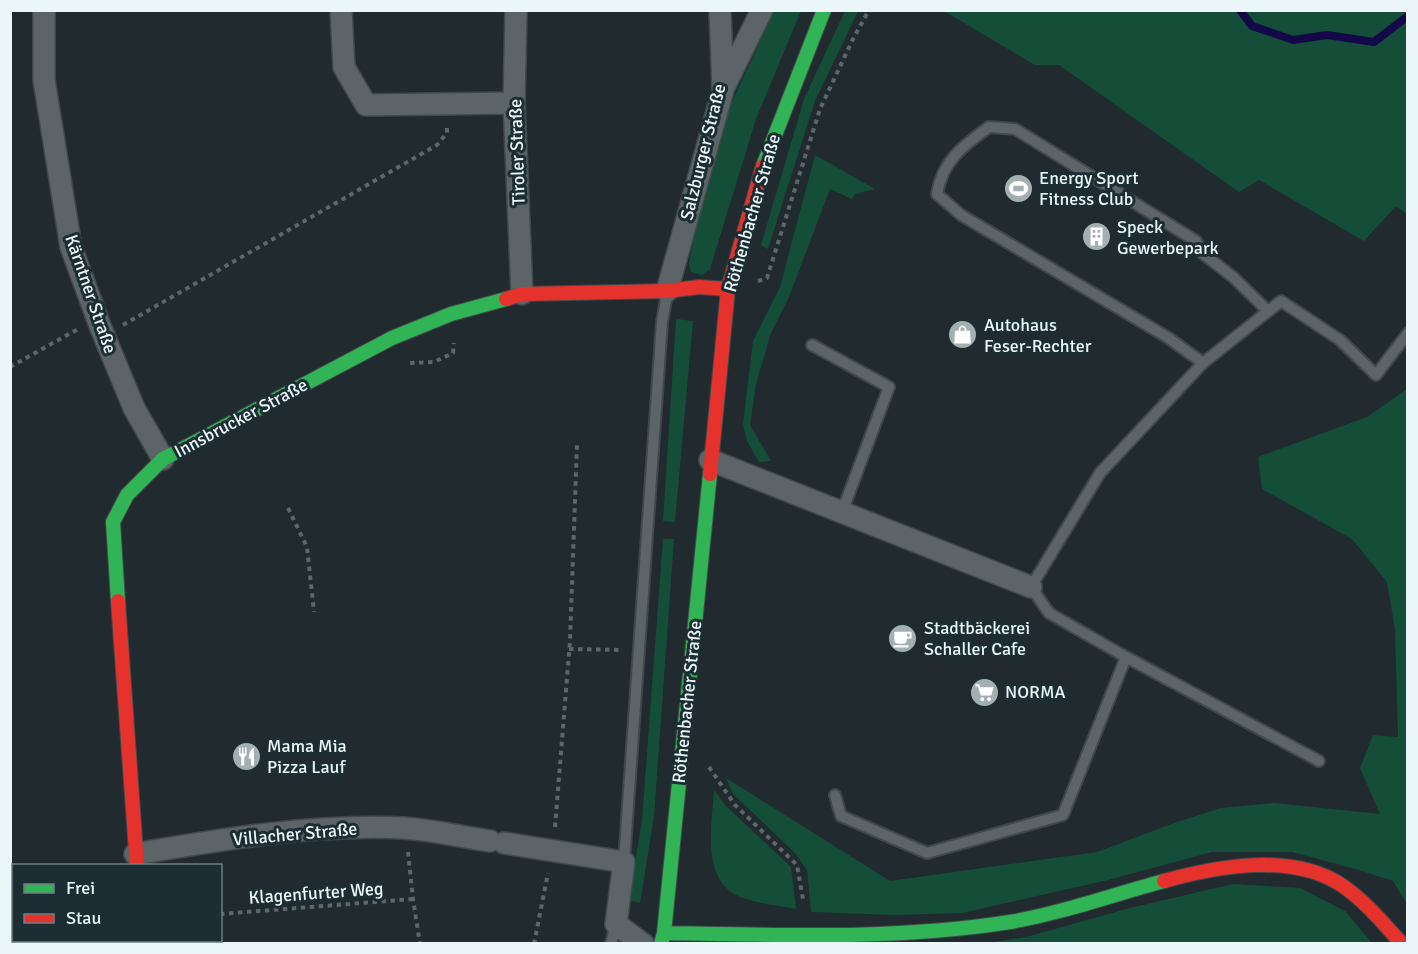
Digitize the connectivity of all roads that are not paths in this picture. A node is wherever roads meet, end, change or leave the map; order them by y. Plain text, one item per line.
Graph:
1 (44, 10) edge
2 (341, 10) edge
3 (516, 10) edge
4 (720, 10) edge
5 (762, 10) edge
6 (824, 10) edge
7 (723, 90) junction
8 (514, 103) junction
9 (728, 289) junction
10 (667, 291) junction
11 (522, 294) junction
12 (1268, 311) junction
13 (1407, 333) edge
14 (812, 345) dead end
15 (1203, 363) junction
16 (163, 459) junction
17 (710, 460) junction
18 (842, 512) junction
19 (1031, 586) junction
20 (1126, 657) junction
21 (1319, 761) dead end
22 (835, 795) dead end
23 (136, 860) edge
24 (624, 862) junction
25 (1369, 909) junction
26 (614, 934) edge
27 (663, 938) edge
28 (643, 944) edge
29 (1384, 944) edge
30 (1402, 944) edge

1 - 16 street, Kärntner Straße
2 - 8 street
3 - 8 street, Tiroler Straße
4 - 7 street, Salzburger Straße
5 - 7 street
6 - 9 main road, Röthenbacher Straße
7 - 10 street, Salzburger Straße
8 - 11 street, Tiroler Straße
9 - 10 main road, Innsbrucker Straße
9 - 17 main road, Röthenbacher Straße
10 - 11 main road, Innsbrucker Straße
10 - 24 lane
11 - 16 main road, Innsbrucker Straße
12 - 13 lane
12 - 15 lane
12 - 15 lane
14 - 18 lane
15 - 19 lane
16 - 23 main road, Innsbrucker Straße
17 - 18 street
17 - 27 main road, Röthenbacher Straße
18 - 19 street
19 - 20 lane
20 - 21 lane
20 - 22 lane
23 - 24 street, Villacher Straße
24 - 26 street
25 - 27 main road
25 - 29 main road
25 - 30 main road
26 - 28 street

